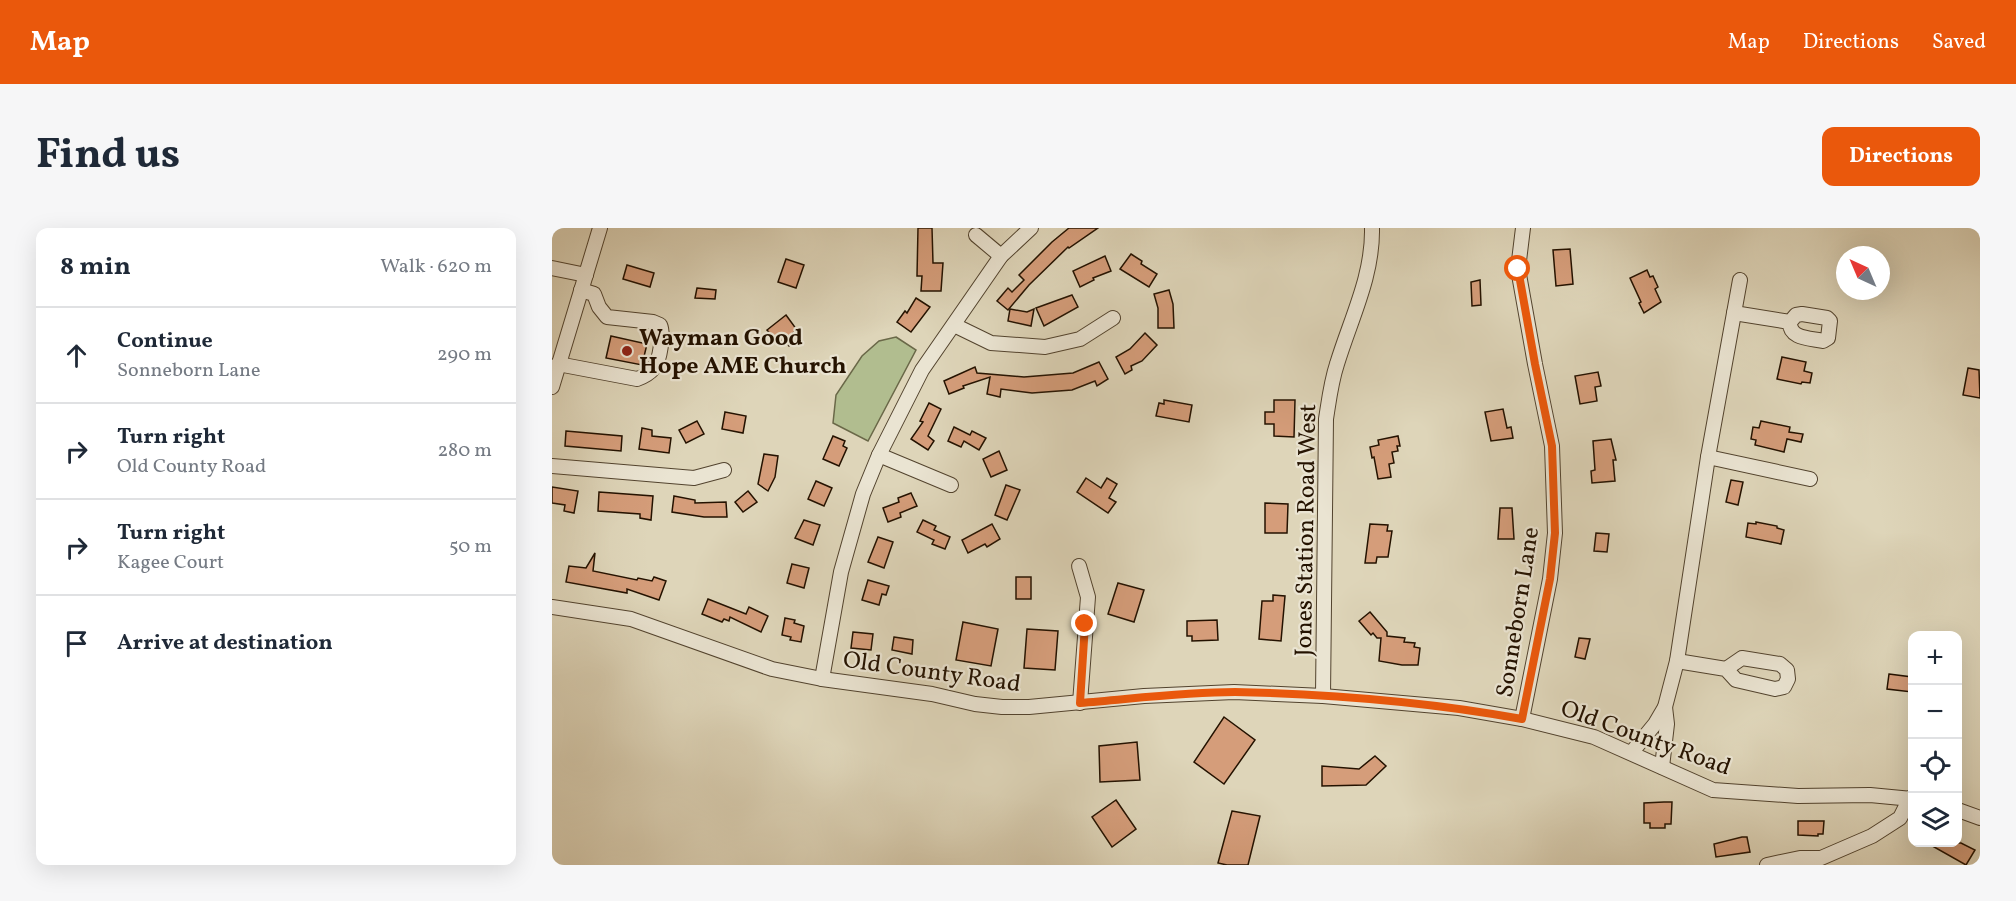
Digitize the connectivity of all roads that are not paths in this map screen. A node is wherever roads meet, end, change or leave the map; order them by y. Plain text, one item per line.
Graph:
1 (600, 228) edge
2 (1031, 228) edge
3 (1372, 228) edge
4 (1522, 228) edge
5 (976, 235) dead end
6 (1001, 256) junction
7 (552, 268) edge
8 (586, 276) junction
9 (1740, 280) dead end
10 (581, 290) junction
11 (1734, 314) junction
12 (1113, 318) dead end
13 (1790, 322) dead end
14 (954, 325) junction
15 (558, 343) edge
16 (558, 364) junction
17 (552, 387) edge
18 (879, 455) junction
19 (1708, 457) junction
20 (552, 466) edge
21 (724, 470) dead end
22 (1810, 479) dead end
23 (951, 485) dead end
24 (1079, 566) dead end
25 (552, 607) edge
26 (1677, 661) junction
27 (1726, 669) dead end
28 (822, 679) junction
29 (1323, 696) junction
30 (1080, 703) junction
31 (1665, 707) junction
32 (1522, 719) junction
33 (1632, 752) junction
34 (1662, 767) junction
35 (1908, 799) edge
36 (1908, 804) edge
37 (1962, 811) edge
38 (1980, 818) edge
39 (1767, 865) edge

1 - 8 street
2 - 6 street
3 - 29 street, Jones Station Road West
4 - 32 street, Sonneborn Lane
5 - 6 street
6 - 14 street
7 - 8 street
8 - 10 street
9 - 11 street
10 - 15 street
10 - 16 street
11 - 13 street
11 - 19 street
12 - 14 street
14 - 18 street
15 - 16 street
16 - 17 street
18 - 23 street
18 - 28 street
19 - 22 street
19 - 26 street
20 - 21 street
24 - 30 street
25 - 28 street, Old County Road
26 - 27 street
26 - 31 street
28 - 30 street, Old County Road
29 - 30 street, Old County Road
29 - 32 street, Old County Road
31 - 33 street
31 - 34 street
32 - 33 street, Old County Road
33 - 34 street, Old County Road
34 - 35 street, Old County Road
36 - 39 street
37 - 38 street

